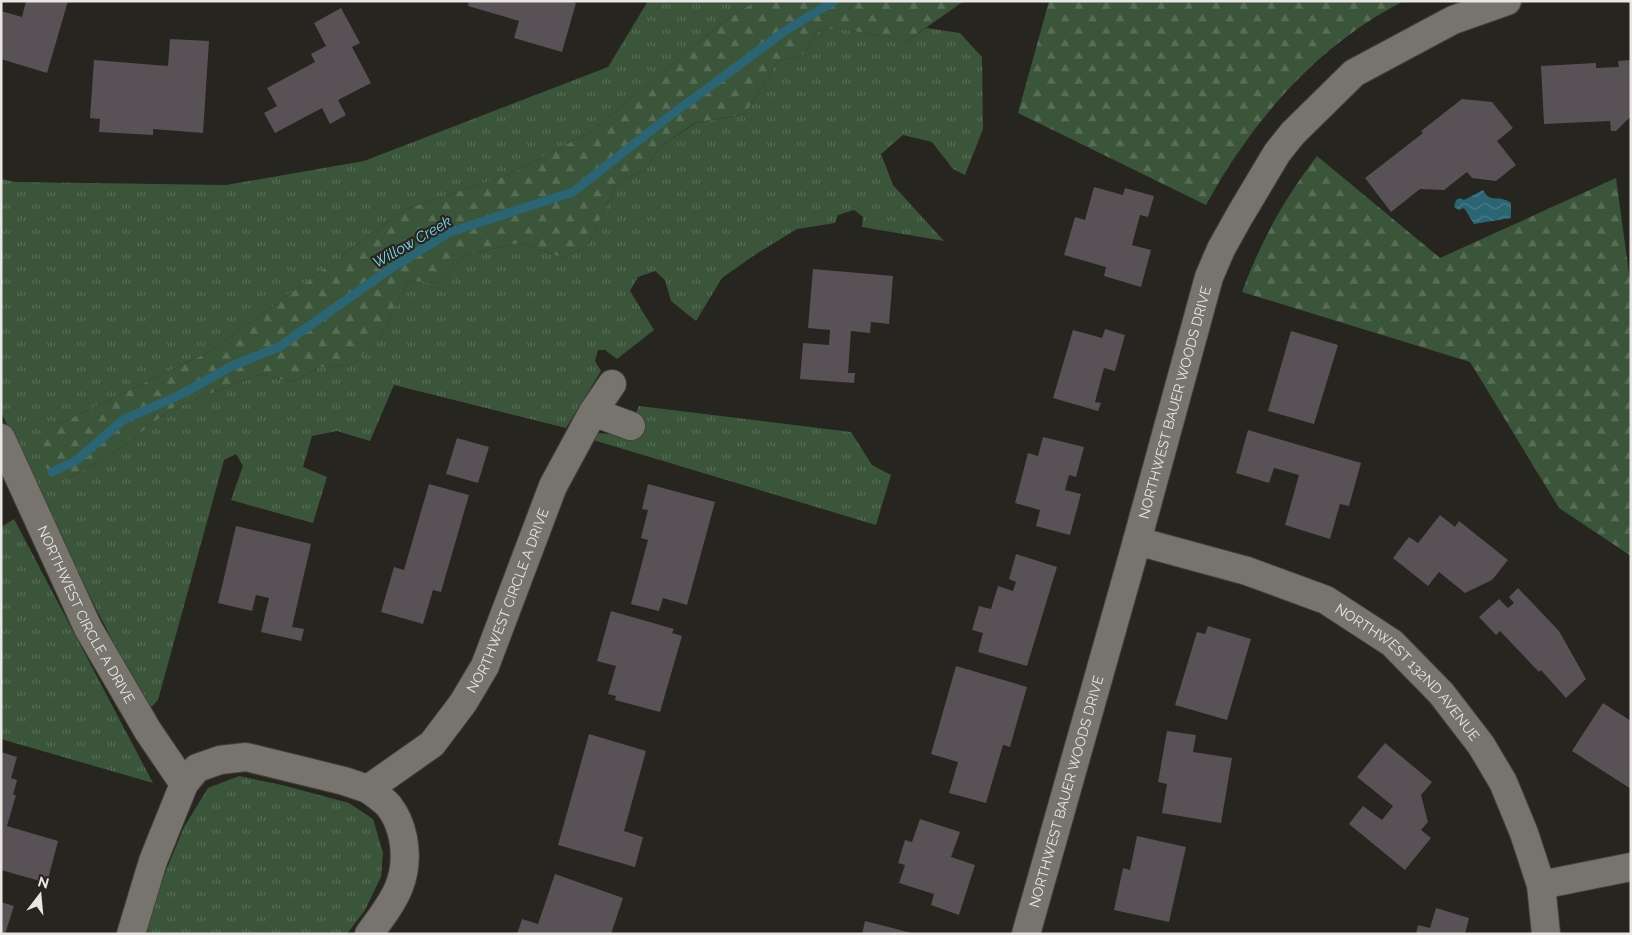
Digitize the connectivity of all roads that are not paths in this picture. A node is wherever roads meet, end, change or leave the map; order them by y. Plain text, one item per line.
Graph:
1 (1507, 1) edge
2 (612, 384) dead end
3 (593, 412) junction
4 (631, 426) dead end
5 (1, 438) edge
6 (1137, 541) junction
7 (184, 784) junction
8 (368, 789) junction
9 (1631, 867) edge
10 (1541, 885) junction
11 (131, 934) edge
12 (369, 934) edge
13 (1026, 934) edge
14 (1546, 934) edge

1 - 6 street, NORTHWEST BAUER WOODS DRIVE
2 - 3 street, NORTHWEST CIRCLE A DRIVE
3 - 4 street
3 - 8 street, NORTHWEST CIRCLE A DRIVE
5 - 7 street, NORTHWEST CIRCLE A DRIVE
6 - 10 street, NORTHWEST 132ND AVENUE
6 - 13 street, NORTHWEST BAUER WOODS DRIVE
7 - 8 street
7 - 11 street
8 - 12 street
9 - 10 street
10 - 14 street, NORTHWEST 132ND AVENUE

